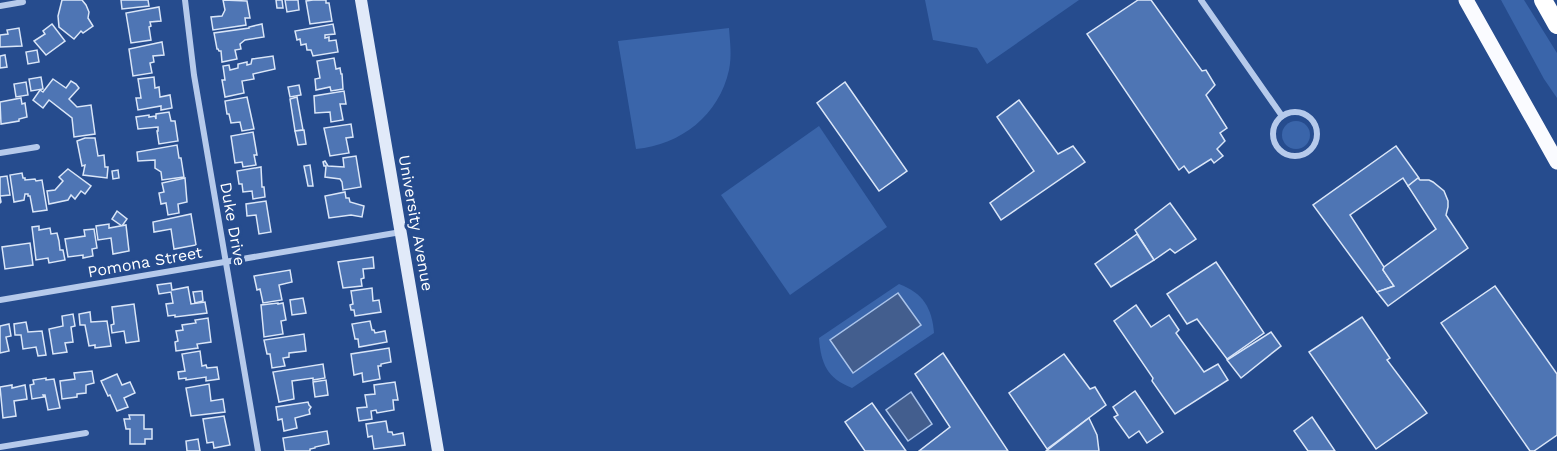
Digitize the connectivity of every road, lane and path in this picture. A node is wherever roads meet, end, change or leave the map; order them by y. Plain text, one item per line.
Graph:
1 (185, 0) edge
2 (362, 0) edge
3 (1201, 0) edge
4 (1466, 0) edge
5 (1543, 0) edge
6 (23, 2) dead end
7 (0, 6) edge
8 (1557, 25) edge
9 (1282, 116) junction
10 (37, 147) dead end
11 (0, 153) edge
12 (1557, 162) edge
13 (401, 232) junction
14 (225, 262) junction
15 (0, 300) edge
16 (86, 433) dead end
17 (0, 447) edge
18 (258, 451) edge
19 (438, 451) edge

1 - 14 street, Duke Drive
2 - 13 street, University Avenue
3 - 9 street
4 - 12 main road
5 - 8 highway
6 - 7 street
9 - 9 street
10 - 11 street
13 - 14 street, Pomona Street
13 - 19 street, University Avenue
14 - 15 street, Pomona Street
14 - 18 street, Duke Drive
16 - 17 street

